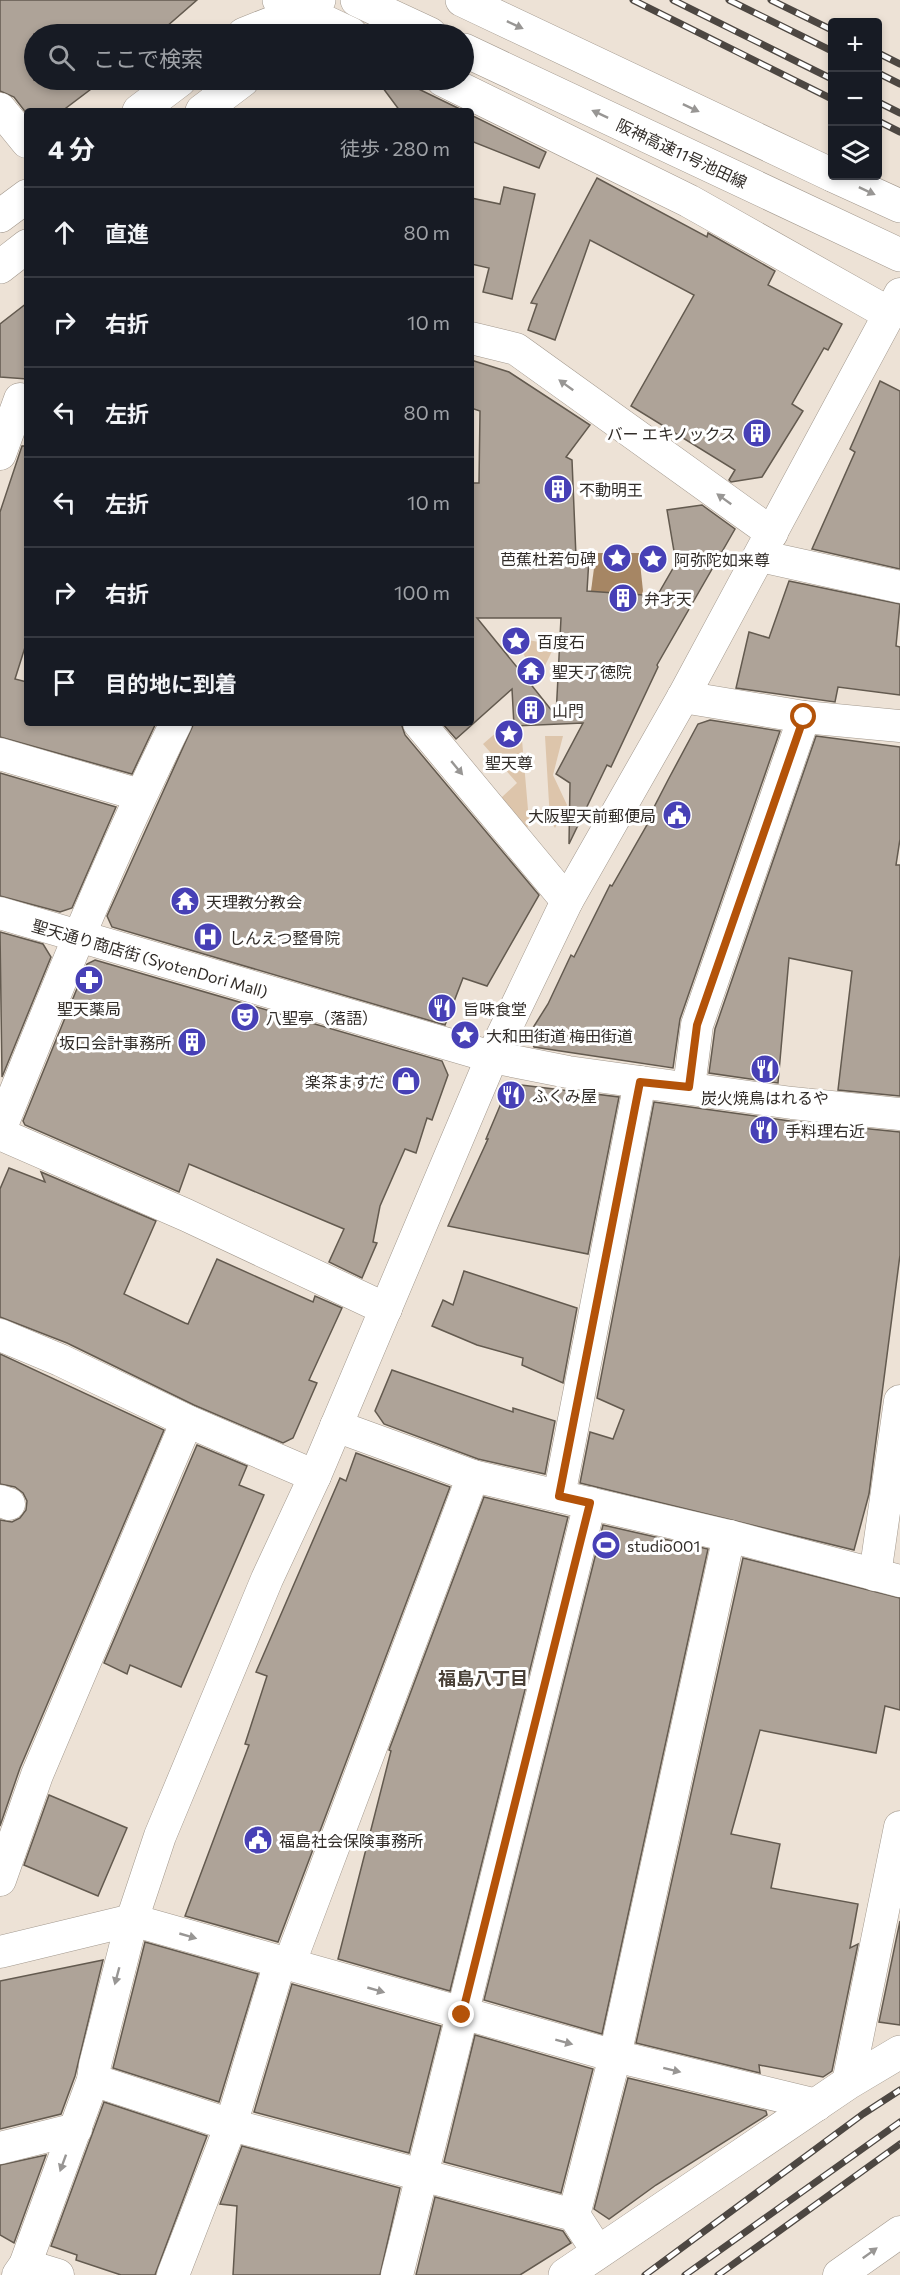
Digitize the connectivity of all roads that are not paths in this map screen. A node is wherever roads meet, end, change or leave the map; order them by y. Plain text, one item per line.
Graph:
1 (357, 0) edge
2 (462, 0) edge
3 (296, 11) edge
4 (267, 24) edge
5 (327, 24) edge
6 (409, 24) edge
7 (474, 55) edge
8 (167, 90) edge
9 (230, 90) edge
10 (463, 90) edge
11 (143, 108) edge
12 (206, 108) edge
13 (0, 109) edge
14 (24, 138) edge
15 (828, 173) edge
16 (844, 180) edge
17 (763, 191) junction
18 (24, 198) edge
19 (900, 206) edge
20 (0, 216) edge
21 (24, 248) edge
22 (900, 255) edge
23 (0, 267) edge
24 (900, 277) edge
25 (896, 312) edge
26 (474, 339) edge
27 (16, 398) edge
28 (0, 454) edge
29 (766, 545) junction
30 (900, 587) edge
31 (683, 697) junction
32 (804, 717) junction
33 (174, 726) edge
34 (421, 726) edge
35 (900, 726) edge
36 (0, 754) edge
37 (140, 795) junction
38 (567, 901) junction
39 (0, 914) edge
40 (78, 938) junction
41 (492, 1057) junction
42 (640, 1082) junction
43 (689, 1087) junction
44 (900, 1114) edge
45 (0, 1132) edge
46 (386, 1309) junction
47 (0, 1335) edge
48 (900, 1401) edge
49 (187, 1421) junction
50 (336, 1426) junction
51 (315, 1476) junction
52 (473, 1476) junction
53 (559, 1496) junction
54 (590, 1503) junction
55 (729, 1536) junction
56 (887, 1578) edge
57 (900, 1827) edge
58 (0, 1880) edge
59 (894, 1893) edge
60 (132, 1920) junction
61 (0, 1952) edge
62 (284, 1964) junction
63 (462, 2015) junction
64 (900, 2052) edge
65 (615, 2056) junction
66 (93, 2080) junction
67 (848, 2083) junction
68 (817, 2105) junction
69 (231, 2125) junction
70 (76, 2129) junction
71 (0, 2148) edge
72 (424, 2175) junction
73 (574, 2215) junction
74 (900, 2232) edge
75 (598, 2252) junction
76 (22, 2270) edge
77 (58, 2275) edge
78 (172, 2275) edge
79 (397, 2275) edge
80 (565, 2275) edge
81 (840, 2275) edge

1 - 6 main road
2 -> 15 main road
3 - 4 main road
3 - 5 main road
17 -> 7 main road, 阪神高速11号池田線
8 - 11 main road
9 - 12 main road
10 - 25 main road
13 - 14 street
16 -> 19 main road
17 - 22 main road, 阪神高速11号池田線
17 - 24 main road
18 - 20 main road
21 - 23 main road
25 - 29 street
29 -> 26 street
27 - 28 street
29 - 30 street
29 - 31 street
31 - 32 street
31 - 38 street
32 - 35 street
32 - 43 street
33 - 37 street
34 -> 38 street
36 - 37 street
37 - 40 street
38 - 41 street
39 - 40 street, 聖天通り商店街 (SyotenDori Mall)
40 - 41 street, 聖天通り商店街 (SyotenDori Mall)
40 - 45 street
41 - 42 street, 聖天通り商店街 (SyotenDori Mall)
41 - 46 street
42 - 43 street, 聖天通り商店街 (SyotenDori Mall)
42 - 53 street
43 - 44 street, 聖天通り商店街 (SyotenDori Mall)
45 - 46 street
46 - 50 street
47 - 49 street
48 - 56 street
49 - 51 street
49 - 58 street
50 - 51 street
50 - 52 street
51 - 60 street
52 - 53 street
52 - 62 street
53 - 54 street
54 - 55 street
54 - 63 street
55 - 56 street
55 - 65 street
57 - 59 street
59 - 67 street
60 - 61 street
60 -> 62 street
60 -> 66 street
62 -> 63 street
62 - 69 street
63 -> 65 street
63 - 72 street
64 - 67 main road
65 -> 68 street
65 - 73 street
66 - 69 street
66 - 70 street
67 - 68 main road
68 - 75 main road
69 - 72 street
69 - 78 street
70 - 71 street
70 -> 76 street
72 - 73 street
72 - 79 street
73 - 75 street
81 -> 74 street
75 - 80 main road
76 - 77 street

